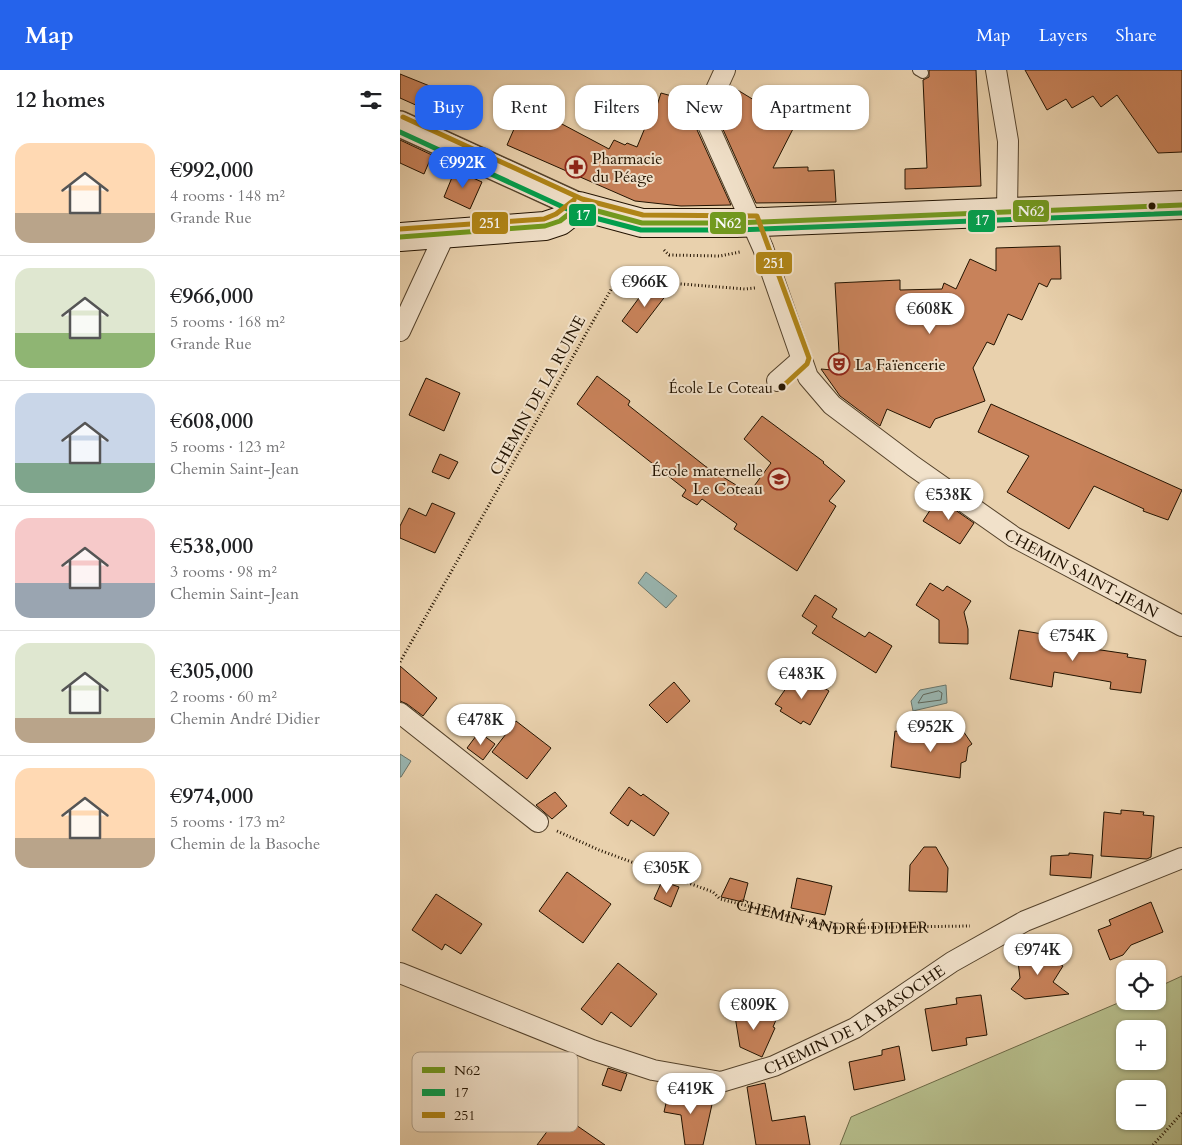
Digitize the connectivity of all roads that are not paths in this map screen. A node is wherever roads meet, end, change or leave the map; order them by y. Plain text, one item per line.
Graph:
1 (725, 70) edge
2 (996, 70) edge
3 (400, 124) edge
4 (1182, 205) edge
5 (579, 206) junction
6 (1007, 211) junction
7 (752, 222) junction
8 (445, 234) junction
9 (400, 238) edge
10 (400, 331) edge
11 (802, 358) junction
12 (777, 381) dead end
13 (1182, 626) edge
14 (400, 713) edge
15 (538, 822) road end
16 (1182, 858) edge
17 (400, 972) edge

1 - 7 street, CHEMIN SAINT-JEAN
2 - 6 street
3 - 5 street
4 - 6 main road
5 - 7 main road
5 - 8 main road
6 - 7 main road
7 - 11 street, CHEMIN SAINT-JEAN
8 - 9 main road
8 - 10 street
11 - 12 street
11 - 13 street, CHEMIN SAINT-JEAN
14 - 15 street
16 - 17 street, CHEMIN DE LA BASOCHE

